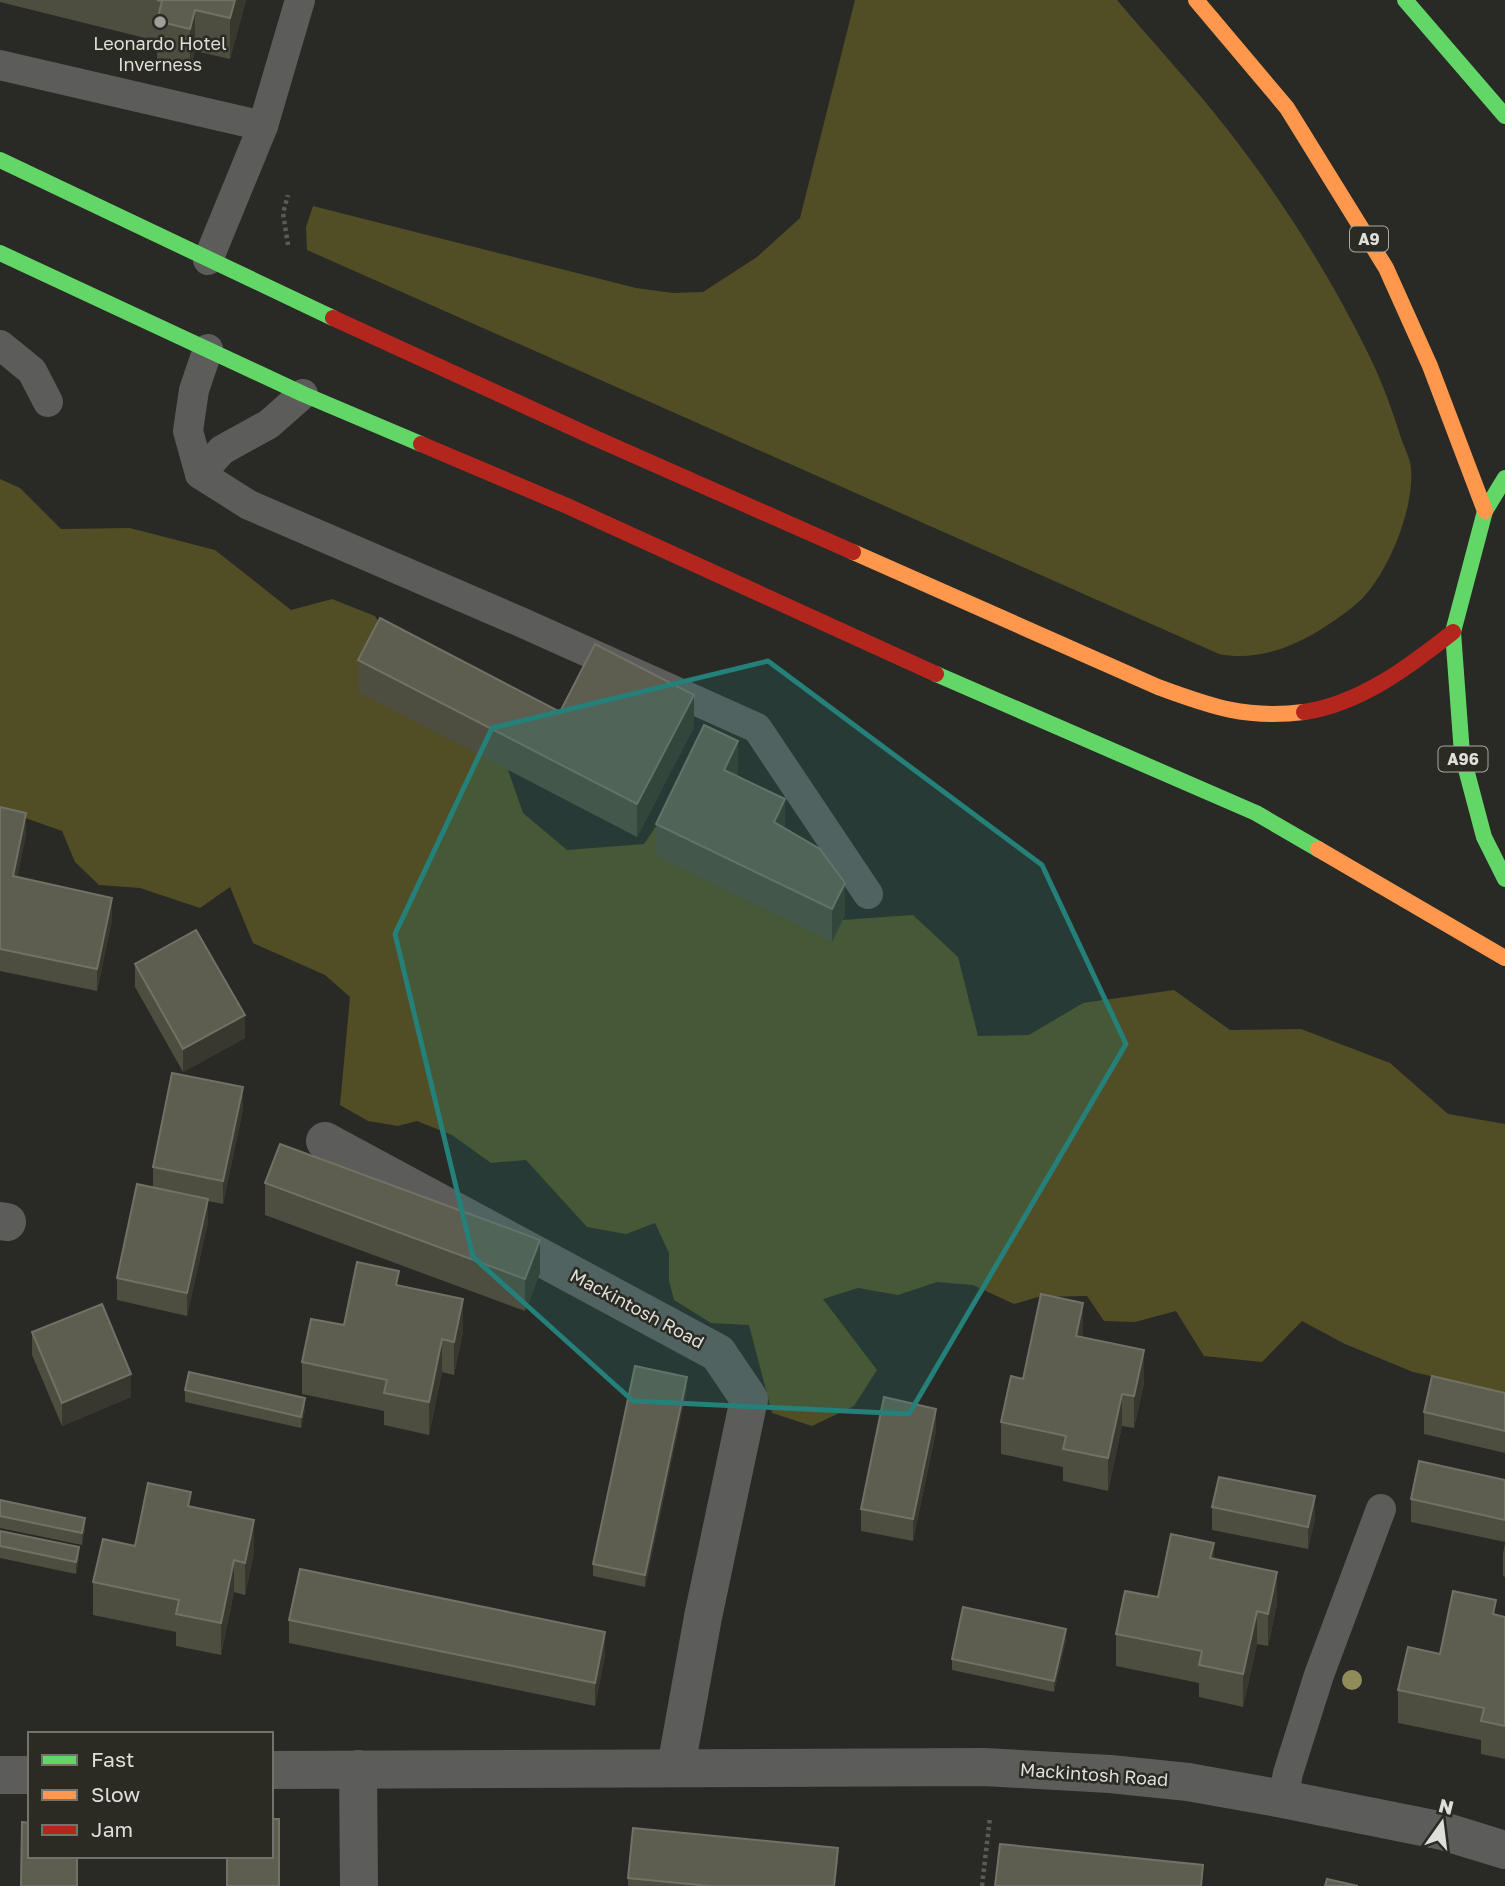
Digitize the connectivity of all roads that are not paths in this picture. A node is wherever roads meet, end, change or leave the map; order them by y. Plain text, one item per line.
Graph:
1 (300, 0) edge
2 (1196, 0) edge
3 (1405, 0) edge
4 (0, 65) edge
5 (1505, 116) edge
6 (263, 126) junction
7 (0, 160) edge
8 (0, 254) edge
9 (208, 260) junction
10 (0, 345) edge
11 (208, 349) junction
12 (303, 394) junction
13 (48, 402) dead end
14 (200, 474) junction
15 (1505, 478) edge
16 (1485, 511) junction
17 (1453, 632) junction
18 (1505, 879) edge
19 (868, 894) dead end
20 (1505, 958) edge
21 (325, 1141) dead end
22 (1381, 1509) dead end
23 (676, 1767) junction
24 (358, 1769) junction
25 (273, 1770) edge
26 (0, 1775) edge
27 (28, 1775) edge
28 (1283, 1799) junction
29 (1505, 1850) edge
30 (359, 1886) edge

1 - 6 lane
2 - 16 main road, A9
3 - 5 main road
4 - 6 lane
6 - 9 lane
7 - 9 main road
8 - 11 main road
9 - 17 main road
10 - 13 lane
11 - 12 main road
11 - 14 lane
12 - 14 lane
12 - 20 main road
14 - 19 lane
15 - 16 main road, A96
16 - 17 main road, A96
17 - 18 main road, A96
21 - 23 street, Mackintosh Road
22 - 28 lane
23 - 24 street, Mackintosh Road
23 - 28 street, Mackintosh Road
24 - 25 street, Mackintosh Road
24 - 30 street
26 - 27 street
28 - 29 street, Mackintosh Road

